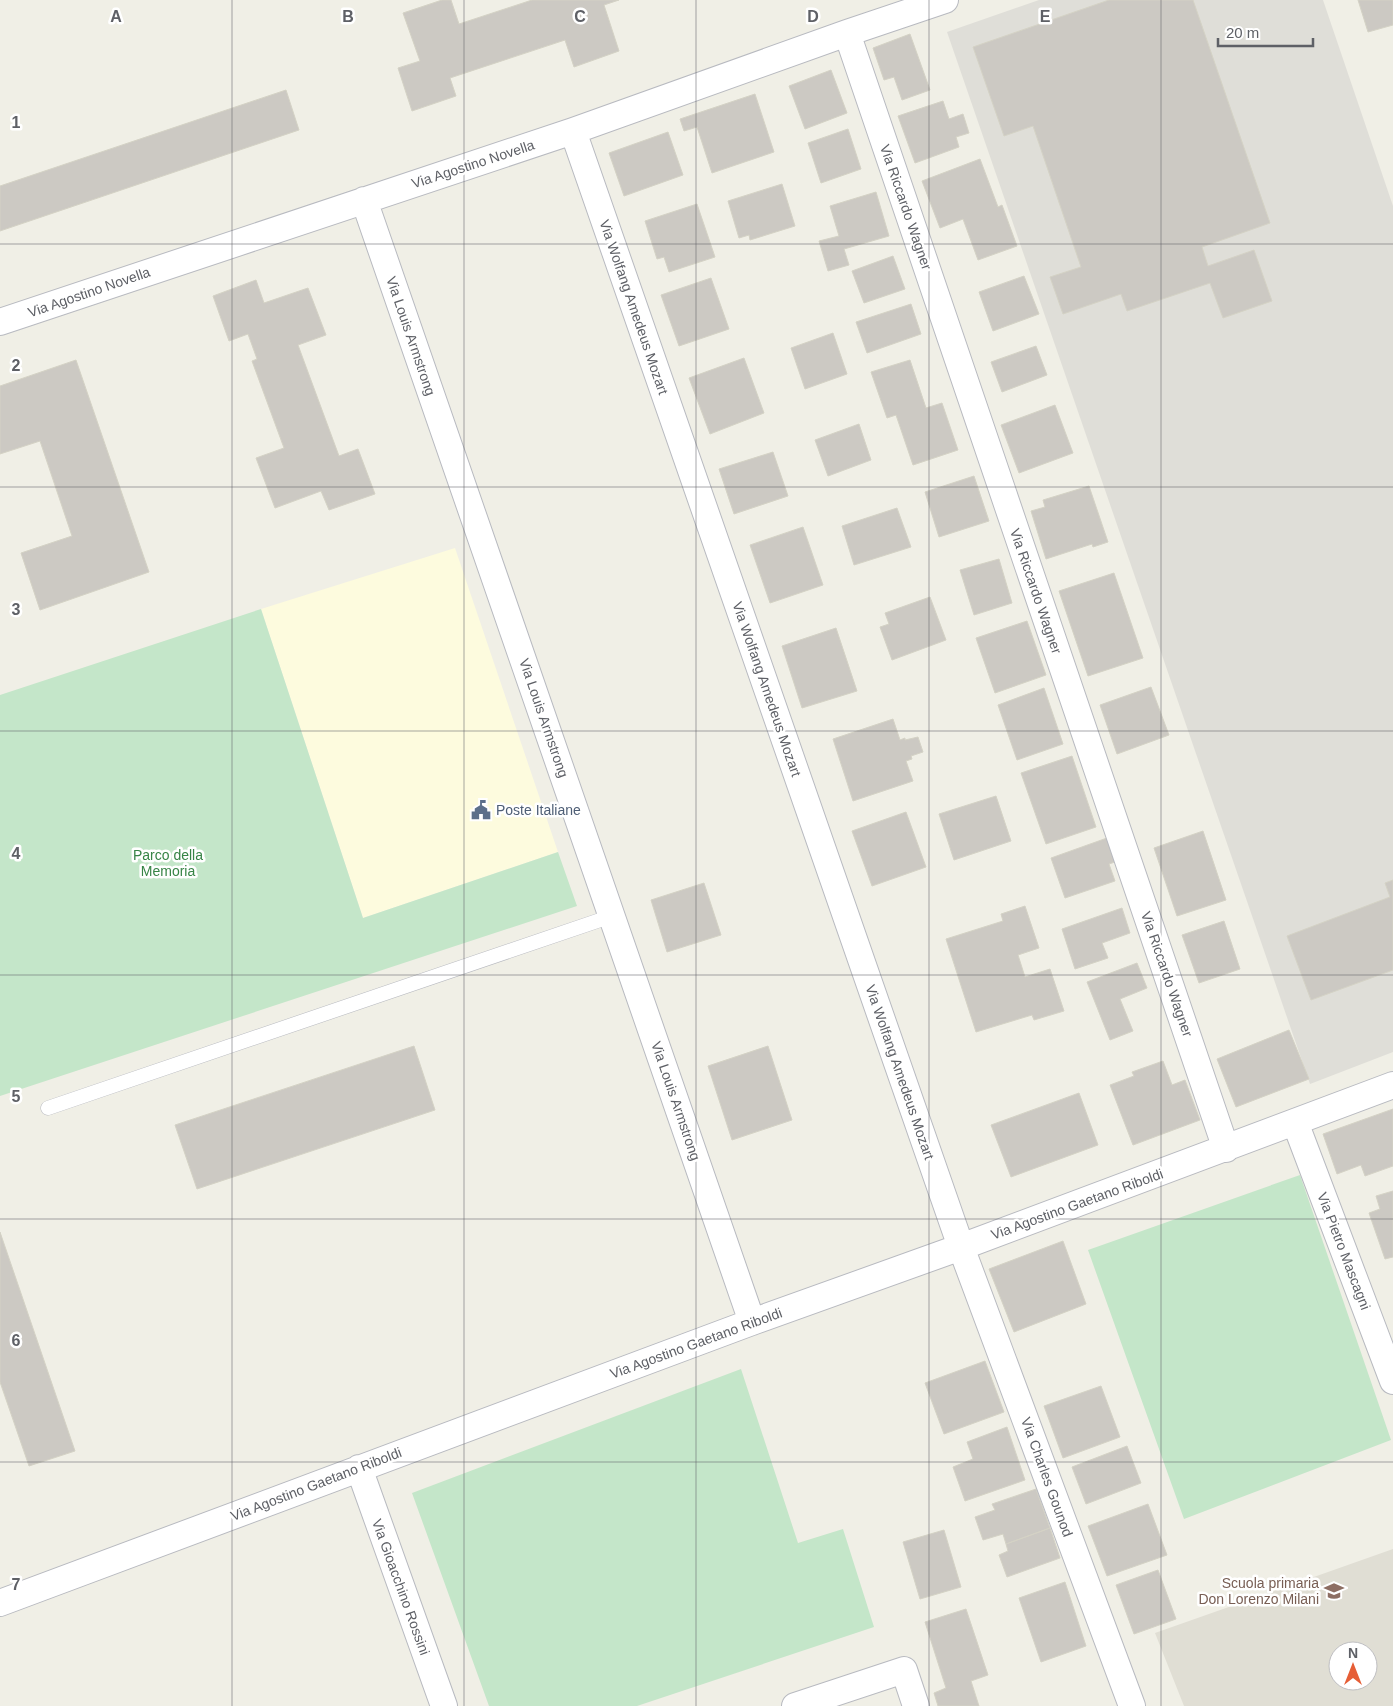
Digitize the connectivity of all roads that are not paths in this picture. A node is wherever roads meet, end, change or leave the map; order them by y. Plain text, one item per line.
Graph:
1 (945, 0) edge
2 (847, 33) junction
3 (573, 131) junction
4 (364, 200) junction
5 (0, 322) edge
6 (612, 916) junction
7 (1393, 1085) edge
8 (48, 1108) dead end
9 (1295, 1122) junction
10 (1226, 1148) junction
11 (961, 1247) junction
12 (752, 1322) junction
13 (1393, 1381) edge
14 (359, 1468) junction
15 (0, 1603) edge
16 (444, 1706) edge
17 (795, 1706) edge
18 (916, 1706) edge
19 (1132, 1706) edge

1 - 2 street, Via Agostino Novella
2 - 3 street, Via Agostino Novella
2 - 10 street, Via Riccardo Wagner
3 - 4 street, Via Agostino Novella
3 - 11 street, Via Wolfang Amedeus Mozart
4 - 5 street, Via Agostino Novella
4 - 6 street, Via Louis Armstrong
6 - 8 lane
6 - 12 street, Via Louis Armstrong
7 - 9 street, Via Agostino Gaetano Riboldi
9 - 10 street, Via Agostino Gaetano Riboldi
9 - 13 street, Via Pietro Mascagni
10 - 11 street, Via Agostino Gaetano Riboldi
11 - 12 street, Via Agostino Gaetano Riboldi
11 - 19 street, Via Charles Gounod
12 - 14 street, Via Agostino Gaetano Riboldi
14 - 15 street, Via Agostino Gaetano Riboldi
14 - 16 street, Via Gioacchino Rossini
17 - 18 street

